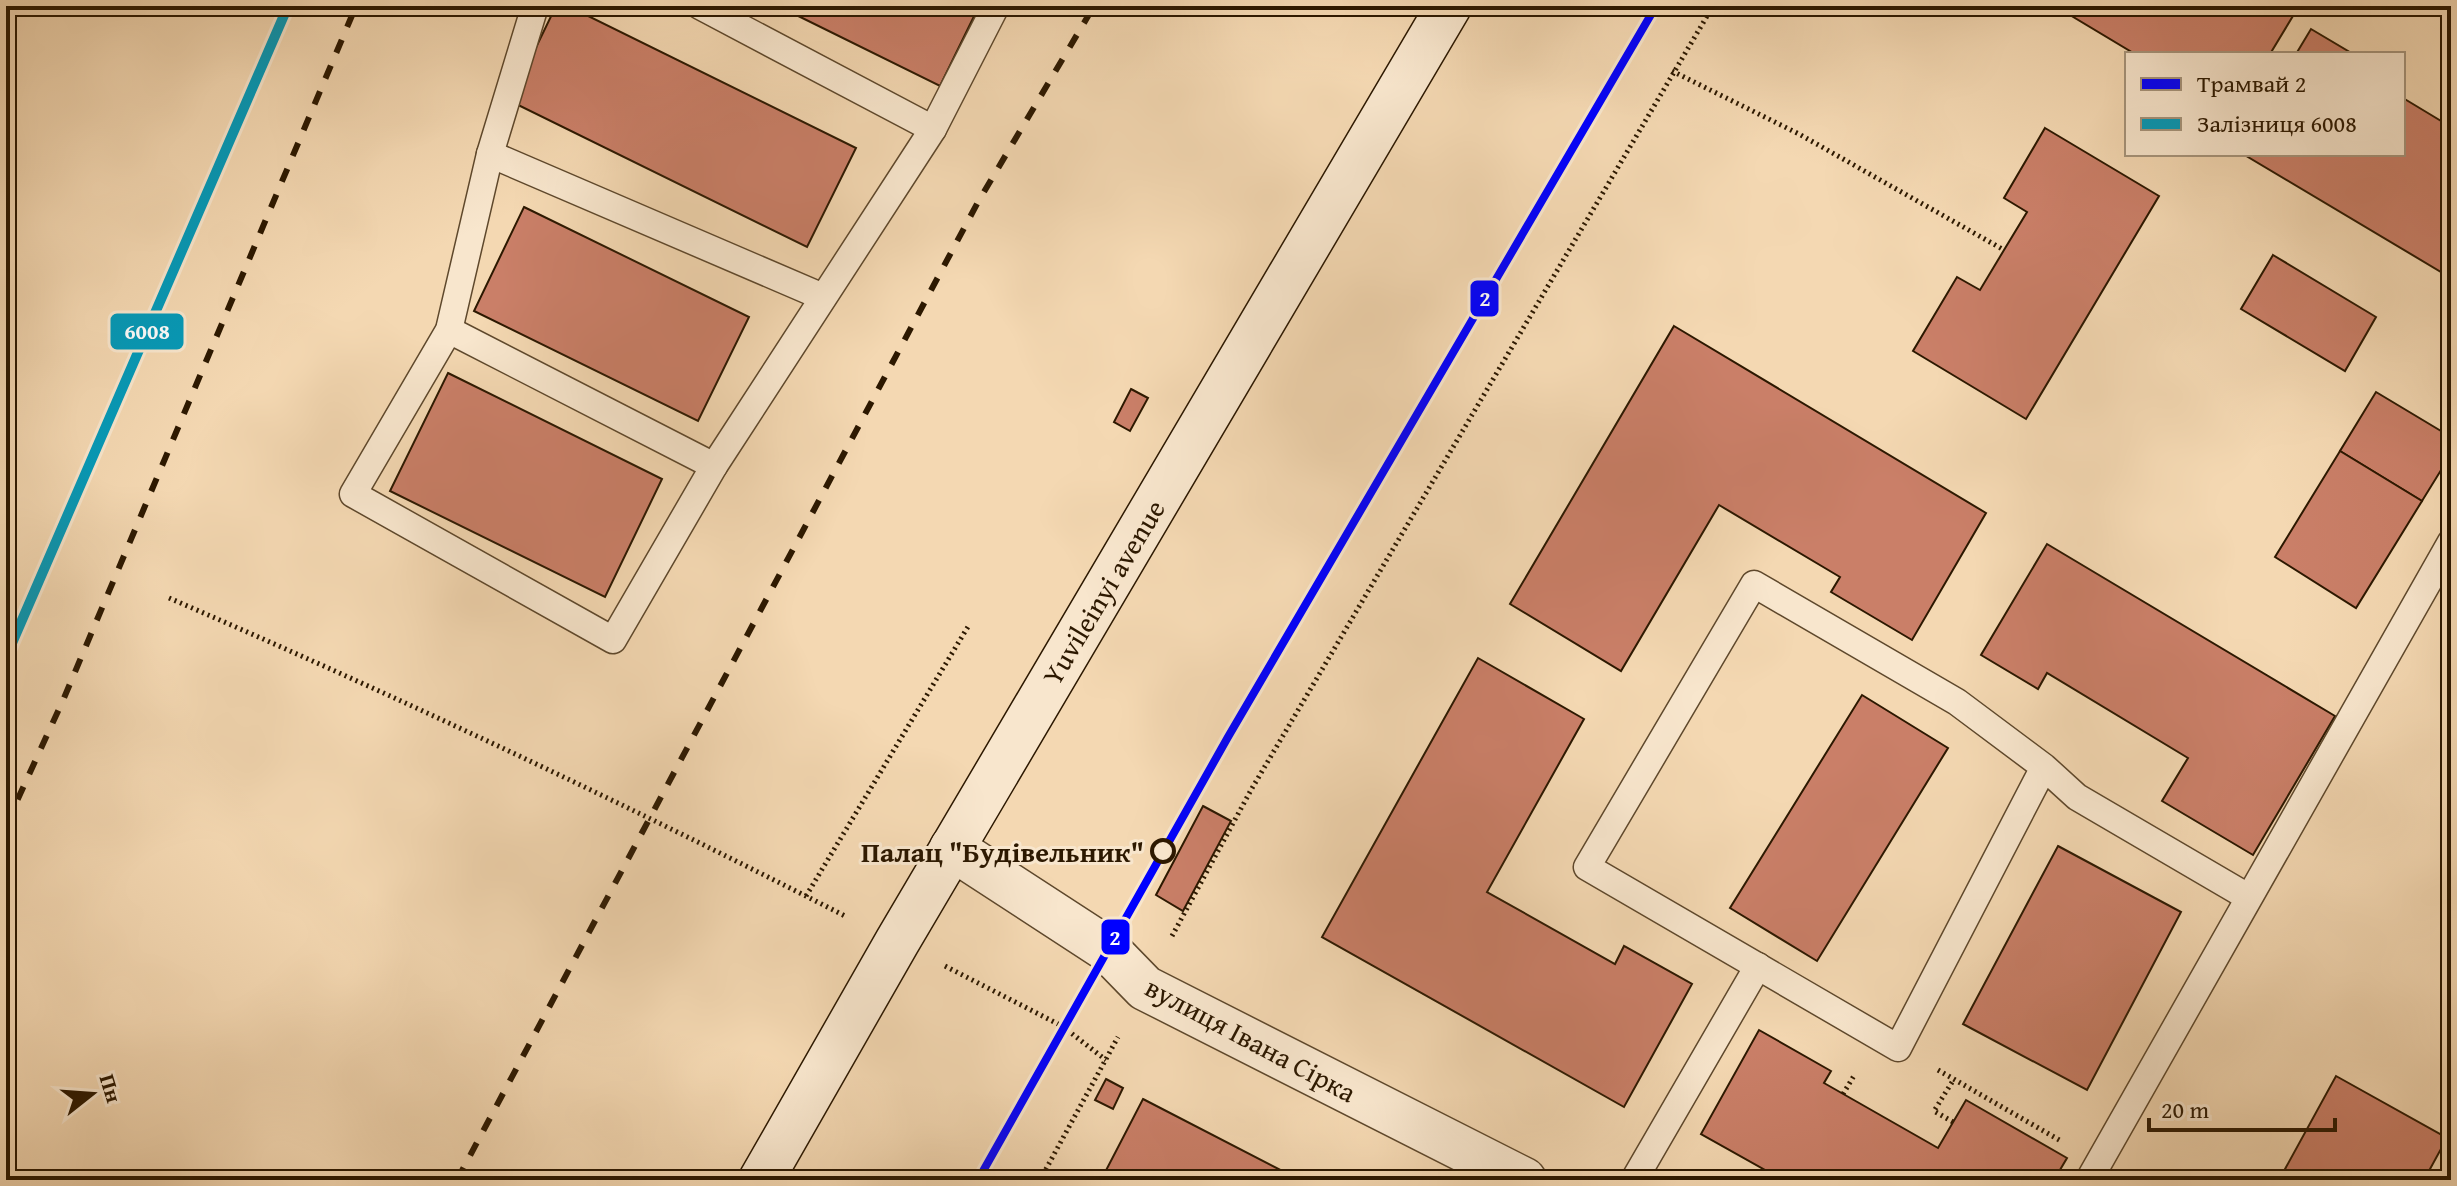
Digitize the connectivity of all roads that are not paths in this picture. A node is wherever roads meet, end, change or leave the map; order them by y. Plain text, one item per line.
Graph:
1 (535, 6) edge
2 (700, 6) edge
3 (996, 6) edge
4 (1449, 6) edge
5 (933, 129) junction
6 (490, 154) junction
7 (823, 297) junction
8 (449, 330) junction
9 (714, 466) junction
10 (2451, 542) edge
11 (2044, 767) junction
12 (952, 848) junction
13 (2248, 897) junction
14 (1758, 966) junction
15 (2094, 1172) edge
16 (761, 1180) edge
17 (1524, 1180) edge
18 (1634, 1180) edge

1 - 6 lane
2 - 5 lane
3 - 5 lane
4 - 12 main road, Yuvileinyi avenue
5 - 7 lane
6 - 7 lane
6 - 8 lane
7 - 9 lane
8 - 9 lane
8 - 9 lane
10 - 13 lane
11 - 13 lane
11 - 14 lane
11 - 14 lane
12 - 16 main road, Yuvileinyi avenue
12 - 17 main road, вулиця Івана Сірка
13 - 15 lane
14 - 18 lane

